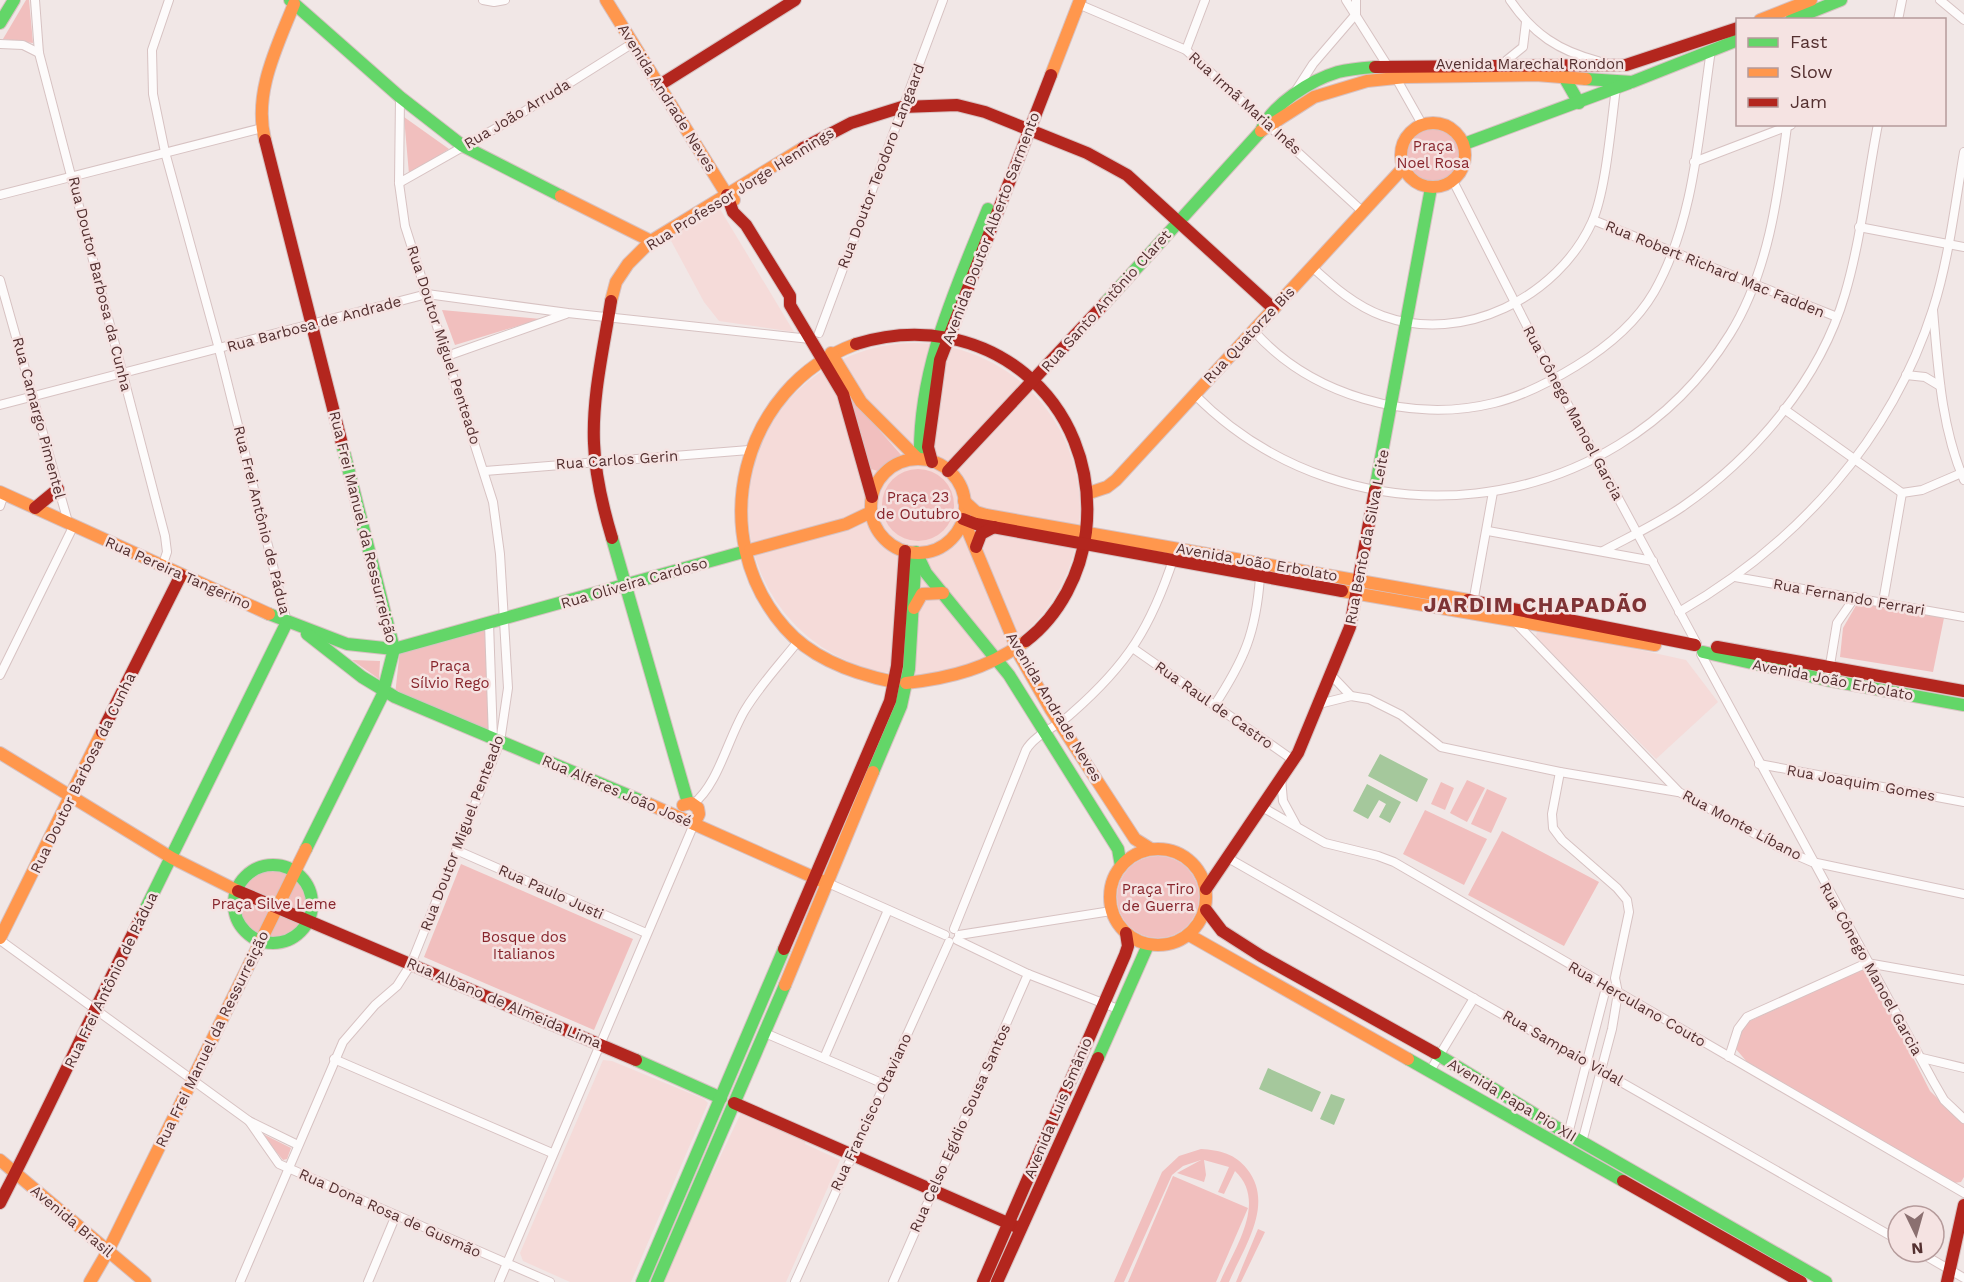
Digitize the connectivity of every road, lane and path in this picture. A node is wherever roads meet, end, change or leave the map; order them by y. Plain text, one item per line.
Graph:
1 (14, 0) edge
2 (35, 0) edge
3 (169, 0) edge
4 (483, 0) edge
5 (505, 0) edge
6 (606, 0) edge
7 (795, 0) edge
8 (944, 0) edge
9 (1205, 0) edge
10 (1346, 0) edge
11 (1356, 0) edge
12 (1510, 0) edge
13 (1811, 0) edge
14 (1841, 0) edge
15 (1902, 0) edge
16 (1940, 0) edge
17 (293, 1) edge
18 (1076, 1) edge
19 (1356, 14) junction
20 (1765, 18) edge
21 (1796, 18) edge
22 (1898, 18) edge
23 (1964, 20) edge
24 (1526, 22) junction
25 (0, 24) edge
26 (1736, 28) edge
27 (1736, 40) edge
28 (633, 43) junction
29 (0, 44) edge
30 (1186, 50) junction
31 (1711, 50) junction
32 (39, 53) junction
33 (1502, 64) junction
34 (1387, 65) junction
35 (1615, 66) junction
36 (1563, 75) junction
37 (1396, 78) junction
38 (1632, 82) junction
39 (658, 86) junction
40 (1616, 88) junction
41 (1292, 97) junction
42 (400, 98) junction
43 (1579, 103) junction
44 (904, 105) junction
45 (1422, 124) junction
46 (1266, 125) junction
47 (1786, 126) edge
48 (1789, 126) edge
49 (1878, 126) edge
50 (262, 128) junction
51 (1024, 128) junction
52 (1464, 144) junction
53 (463, 146) junction
54 (165, 152) junction
55 (1964, 155) edge
56 (1694, 162) junction
57 (1403, 168) junction
58 (73, 176) junction
59 (1453, 181) junction
60 (399, 183) junction
61 (1431, 188) junction
62 (0, 195) edge
63 (728, 195) junction
64 (1363, 212) junction
65 (1179, 220) junction
66 (1593, 220) junction
67 (1859, 227) junction
68 (651, 241) junction
69 (1947, 244) junction
70 (1964, 248) edge
71 (1674, 253) junction
72 (1311, 267) junction
73 (0, 280) edge
74 (1754, 286) junction
75 (427, 294) junction
76 (1515, 302) junction
77 (1273, 308) junction
78 (1933, 308) junction
79 (568, 314) junction
80 (607, 317) junction
81 (1837, 317) junction
82 (1408, 322) junction
83 (313, 323) junction
84 (1253, 330) junction
85 (815, 336) junction
86 (943, 336) junction
87 (219, 349) junction
88 (447, 356) junction
89 (828, 357) junction
90 (123, 374) junction
91 (1906, 375) junction
92 (1554, 379) junction
93 (1034, 381) junction
94 (1940, 386) junction
95 (1194, 394) junction
96 (34, 397) junction
97 (0, 405) edge
98 (1391, 405) junction
99 (1784, 409) junction
100 (749, 450) junction
101 (1595, 456) junction
102 (924, 460) junction
103 (1854, 460) junction
104 (595, 462) junction
105 (485, 471) junction
106 (948, 471) junction
107 (1963, 475) edge
108 (58, 489) junction
109 (1376, 491) junction
110 (1493, 492) junction
111 (1902, 493) junction
112 (1089, 494) junction
113 (872, 497) junction
114 (1, 498) edge
115 (964, 501) junction
116 (35, 507) junction
117 (872, 512) junction
118 (963, 519) junction
119 (71, 524) junction
120 (994, 527) junction
121 (1488, 531) junction
122 (1637, 532) junction
123 (1087, 538) junction
124 (976, 547) junction
125 (910, 551) junction
126 (1603, 551) junction
127 (744, 552) junction
128 (1174, 553) junction
129 (1653, 561) junction
130 (162, 567) junction
131 (181, 575) junction
132 (1260, 577) junction
133 (1735, 577) junction
134 (1360, 580) junction
135 (626, 586) junction
136 (943, 593) junction
137 (1358, 594) junction
138 (1855, 597) junction
139 (1475, 601) junction
140 (1883, 602) junction
141 (914, 608) junction
142 (1526, 611) junction
143 (1678, 612) junction
144 (1467, 614) junction
145 (1964, 617) edge
146 (503, 620) junction
147 (287, 622) junction
148 (489, 623) junction
149 (1516, 623) junction
150 (302, 629) junction
151 (799, 640) junction
152 (1699, 648) junction
153 (394, 649) junction
154 (1018, 649) junction
155 (1134, 649) junction
156 (998, 661) junction
157 (1829, 667) junction
158 (0, 675) edge
159 (1332, 676) junction
160 (1827, 680) junction
161 (1903, 680) junction
162 (900, 683) junction
163 (1964, 691) edge
164 (384, 692) junction
165 (1900, 694) junction
166 (1351, 696) junction
167 (1319, 704) junction
168 (1964, 705) edge
169 (1214, 706) junction
170 (1061, 724) junction
171 (1047, 733) junction
172 (496, 740) junction
173 (0, 753) edge
174 (1293, 760) junction
175 (1759, 764) junction
176 (1560, 772) junction
177 (1281, 778) junction
178 (1679, 792) junction
179 (71, 796) junction
180 (1964, 801) edge
181 (690, 803) junction
182 (1262, 807) junction
183 (678, 816) junction
184 (694, 824) junction
185 (1303, 831) junction
186 (1151, 849) junction
187 (456, 850) junction
188 (172, 858) junction
189 (1228, 858) junction
190 (1812, 862) junction
191 (1121, 866) junction
192 (295, 872) junction
193 (815, 878) junction
194 (828, 883) junction
195 (1206, 889) junction
196 (236, 890) junction
197 (1964, 894) edge
198 (277, 907) junction
199 (888, 910) junction
200 (1206, 910) junction
201 (1111, 911) junction
202 (309, 919) junction
203 (646, 933) junction
204 (974, 933) junction
205 (1126, 933) junction
206 (1189, 935) junction
207 (953, 936) junction
208 (0, 939) edge
209 (260, 941) junction
210 (1148, 945) junction
211 (973, 947) junction
212 (1867, 963) junction
213 (411, 964) junction
214 (1028, 974) junction
215 (1615, 978) junction
216 (1964, 980) edge
217 (1605, 986) junction
218 (1618, 993) junction
219 (1474, 998) junction
220 (1103, 1003) junction
221 (95, 1008) junction
222 (1118, 1009) junction
223 (765, 1033) junction
224 (599, 1043) junction
225 (1438, 1056) junction
226 (1729, 1057) junction
227 (824, 1058) junction
228 (1922, 1058) junction
229 (334, 1059) junction
230 (1588, 1063) junction
231 (1964, 1068) edge
232 (1602, 1070) junction
233 (1430, 1071) junction
234 (192, 1080) junction
235 (884, 1084) junction
236 (721, 1098) junction
237 (734, 1103) junction
238 (1964, 1119) edge
239 (249, 1121) junction
240 (1568, 1134) junction
241 (1582, 1142) junction
242 (298, 1145) junction
243 (552, 1153) junction
244 (851, 1155) junction
245 (0, 1160) edge
246 (289, 1168) junction
247 (15, 1173) junction
248 (932, 1190) junction
249 (1964, 1193) edge
250 (0, 1203) edge
251 (1964, 1205) edge
252 (396, 1215) junction
253 (1008, 1223) junction
254 (1711, 1223) junction
255 (1021, 1228) junction
256 (1886, 1233) edge
257 (108, 1251) junction
258 (507, 1263) junction
259 (1934, 1264) edge
260 (1949, 1276) edge
261 (1964, 1278) edge
262 (90, 1282) edge
263 (145, 1282) edge
264 (240, 1282) edge
265 (368, 1282) edge
266 (499, 1282) edge
267 (550, 1282) edge
268 (642, 1282) edge
269 (657, 1282) edge
270 (795, 1282) edge
271 (893, 1282) edge
272 (982, 1282) edge
273 (997, 1282) edge
274 (1801, 1282) edge
275 (1826, 1282) edge

1 - 25 main road
2 - 32 street, Rua Doutor Barbosa da Cunha
3 - 54 street, Rua Frei Antônio de Pádua
4 - 5 street
6 - 28 main road, Avenida Andrade Neves
7 - 39 main road
8 - 44 street, Rua Doutor Teodoro Langaard
9 - 30 street
10 - 19 street
11 - 19 street
12 - 24 street
13 - 20 main road
14 - 21 main road
15 - 22 street
16 - 23 street
17 - 42 main road
17 - 50 main road, Rua Frei Manuel da Ressurreição
18 - 30 street, Rua Irmã Maria Inês
18 - 51 main road, Avenida Doutor Alberto Sarmento
19 - 34 street
19 - 41 street
24 - 33 street
24 - 35 street
26 - 35 main road, Avenida Marechal Rondon
27 - 31 main road
28 - 39 main road, Avenida Andrade Neves
28 - 53 street, Rua João Arruda
29 - 32 street
30 - 46 street, Rua Irmã Maria Inês
31 - 38 main road
31 - 56 street
32 - 58 street, Rua Doutor Barbosa da Cunha
33 - 34 main road, Avenida Marechal Rondon
33 - 35 main road, Avenida Marechal Rondon
34 - 41 main road, Rua Santo Antônio Claret
36 - 37 main road, Rua Santo Antônio Claret
36 - 38 main road, Rua Santo Antônio Claret
36 - 43 main road
37 - 45 street
37 - 46 main road, Rua Santo Antônio Claret
38 - 40 main road
39 - 63 main road, Avenida Andrade Neves
40 - 43 main road
40 - 66 street
41 - 46 main road, Rua Santo Antônio Claret
42 - 53 main road
42 - 60 street, Rua Doutor Miguel Penteado
43 - 52 main road
44 - 51 main road, Rua Professor Jorge Hennings
44 - 63 main road, Rua Professor Jorge Hennings
44 - 85 street, Rua Doutor Teodoro Langaard
45 - 52 main road
45 - 57 main road
46 - 64 street, Rua Irmã Maria Inês
46 - 65 main road, Rua Santo Antônio Claret
47 - 56 street
48 - 74 street
49 - 67 street
50 - 54 street
50 - 83 main road, Rua Frei Manuel da Ressurreição
51 - 65 main road, Rua Professor Jorge Hennings
51 - 86 main road, Avenida Doutor Alberto Sarmento
52 - 59 main road
53 - 60 street, Rua João Arruda
53 - 68 main road
54 - 58 street
54 - 87 street, Rua Frei Antônio de Pádua
55 - 69 street
56 - 71 street
57 - 61 main road
57 - 64 main road, Rua Quatorze Bis
58 - 62 street
58 - 90 street, Rua Doutor Barbosa da Cunha
59 - 61 main road
59 - 76 street, Rua Cônego Manoel Garcia
60 - 75 street, Rua Doutor Miguel Penteado
61 - 82 main road, Rua Bento da Silva Leite
63 - 68 main road, Rua Professor Jorge Hennings
63 - 85 main road, Avenida Andrade Neves
64 - 72 main road, Rua Quatorze Bis
65 - 77 main road, Rua Professor Jorge Hennings
65 - 93 main road, Rua Santo Antônio Claret
66 - 71 street, Rua Robert Richard Mac Fadden
66 - 76 street
67 - 69 street
67 - 81 street
68 - 80 main road, Rua Professor Jorge Hennings
69 - 70 street
69 - 78 street
71 - 74 street, Rua Robert Richard Mac Fadden
71 - 92 street
72 - 77 main road, Rua Quatorze Bis
72 - 82 street
73 - 96 street, Rua Camargo Pimentel
74 - 81 street, Rua Robert Richard Mac Fadden
74 - 101 street
75 - 79 street, Rua Barbosa de Andrade
75 - 83 street, Rua Barbosa de Andrade
75 - 88 street, Rua Doutor Miguel Penteado
76 - 82 street
76 - 92 street, Rua Cônego Manoel Garcia
77 - 84 main road, Rua Quatorze Bis
78 - 91 street
78 - 94 street
79 - 80 street, Rua Barbosa de Andrade
79 - 88 street
80 - 85 street, Rua Barbosa de Andrade
80 - 104 main road, Rua Professor Jorge Hennings
81 - 99 street
82 - 98 main road, Rua Bento da Silva Leite
83 - 87 street, Rua Barbosa de Andrade
83 - 153 main road, Rua Frei Manuel da Ressurreição
84 - 95 main road, Rua Quatorze Bis
84 - 98 street
85 - 89 main road, Avenida Andrade Neves
86 - 89 main road
86 - 93 main road
86 - 102 main road, Avenida Doutor Alberto Sarmento
87 - 90 street, Rua Barbosa de Andrade
87 - 147 street, Rua Frei Antônio de Pádua
88 - 105 street, Rua Doutor Miguel Penteado
89 - 100 main road
89 - 102 main road, Avenida Andrade Neves
89 - 113 main road, Avenida Andrade Neves
90 - 96 street, Rua Barbosa de Andrade
90 - 130 street, Rua Doutor Barbosa da Cunha
91 - 94 street
91 - 103 street
92 - 98 street
92 - 101 street, Rua Cônego Manoel Garcia
93 - 106 main road, Rua Santo Antônio Claret
93 - 112 main road
94 - 107 street
95 - 109 street
95 - 112 main road, Rua Quatorze Bis
96 - 97 street, Rua Barbosa de Andrade
96 - 108 street, Rua Camargo Pimentel
98 - 109 main road, Rua Bento da Silva Leite
99 - 103 street
99 - 122 street
100 - 104 street, Rua Carlos Gerin
100 - 127 main road
101 - 110 street
101 - 122 street, Rua Cônego Manoel Garcia
102 - 106 main road
102 - 113 main road
103 - 111 street
103 - 133 street
104 - 105 street, Rua Carlos Gerin
104 - 135 main road, Rua Professor Jorge Hennings
105 - 146 street, Rua Doutor Miguel Penteado
106 - 115 main road
107 - 111 street
108 - 116 main road
108 - 119 street, Rua Camargo Pimentel
109 - 110 street
109 - 134 main road, Rua Bento da Silva Leite
110 - 121 street
111 - 140 street
112 - 123 main road
113 - 117 main road
114 - 116 main road, Rua Pereira Tangerino
115 - 118 main road
115 - 123 main road, Avenida João Erbolato
116 - 119 main road, Rua Pereira Tangerino
117 - 125 main road
117 - 127 main road, Rua Oliveira Cardoso
118 - 120 main road, Avenida João Erbolato
118 - 124 main road, Avenida Andrade Neves
118 - 125 main road
119 - 130 main road, Rua Pereira Tangerino
119 - 158 street
120 - 123 main road, Avenida João Erbolato
120 - 124 main road
121 - 126 street
121 - 139 street
122 - 126 street
122 - 129 street, Rua Cônego Manoel Garcia
123 - 128 main road, Avenida João Erbolato
123 - 154 main road
124 - 154 main road, Avenida Andrade Neves
125 - 136 main road, Avenida Andrade Neves
125 - 141 main road
125 - 162 main road
126 - 129 street
127 - 135 main road, Rua Oliveira Cardoso
127 - 151 main road
128 - 132 main road, Avenida João Erbolato
128 - 134 main road, Avenida João Erbolato
128 - 155 street, Rua Francisco Otaviano
129 - 143 street, Rua Cônego Manoel Garcia
130 - 131 main road, Rua Pereira Tangerino
131 - 147 main road, Rua Pereira Tangerino
131 - 179 main road, Rua Doutor Barbosa da Cunha
132 - 137 main road, Avenida João Erbolato
132 - 169 street
133 - 138 street, Rua Fernando Ferrari
133 - 143 street
134 - 137 main road, Rua Bento da Silva Leite
134 - 139 main road, Avenida João Erbolato
135 - 146 main road, Rua Oliveira Cardoso
135 - 181 main road, Rua Professor Jorge Hennings
136 - 141 main road
136 - 156 main road, Avenida Andrade Neves
137 - 144 main road, Avenida João Erbolato
137 - 159 main road, Rua Bento da Silva Leite
138 - 140 street, Rua Fernando Ferrari
138 - 157 street
139 - 142 main road, Avenida João Erbolato
139 - 144 street
140 - 145 street, Rua Fernando Ferrari
141 - 162 main road
142 - 149 street
142 - 152 main road, Avenida João Erbolato
143 - 152 street, Rua Cônego Manoel Garcia
144 - 149 main road, Avenida João Erbolato
146 - 148 main road, Rua Oliveira Cardoso
146 - 172 street, Rua Doutor Miguel Penteado
147 - 150 main road, Rua Pereira Tangerino
147 - 188 main road, Rua Frei Antônio de Pádua
148 - 153 main road, Rua Oliveira Cardoso
148 - 172 street, Rua Doutor Miguel Penteado
149 - 152 main road, Avenida João Erbolato
149 - 178 street, Rua Monte Líbano
150 - 153 main road, Rua Pereira Tangerino
150 - 164 main road, Rua Alferes João José
151 - 162 main road
151 - 181 street
152 - 157 main road, Avenida João Erbolato
152 - 160 main road, Avenida João Erbolato
152 - 175 street, Rua Cônego Manoel Garcia
153 - 164 main road, Rua Frei Manuel da Ressurreição
154 - 156 main road
154 - 170 main road, Avenida Andrade Neves
155 - 169 street, Rua Raul de Castro
155 - 170 street, Rua Francisco Otaviano
156 - 162 main road
156 - 171 main road, Avenida Andrade Neves
157 - 160 street
157 - 161 main road, Avenida João Erbolato
159 - 166 street
159 - 167 main road, Rua Bento da Silva Leite
160 - 165 main road, Avenida João Erbolato
161 - 163 main road, Avenida João Erbolato
161 - 165 main road
162 - 193 main road
162 - 194 main road
164 - 172 main road, Rua Alferes João José
164 - 192 main road, Rua Frei Manuel da Ressurreição
165 - 168 main road, Avenida João Erbolato
166 - 167 street
166 - 176 street
167 - 174 main road, Rua Bento da Silva Leite
169 - 174 street, Rua Raul de Castro
170 - 171 street, Rua Francisco Otaviano
170 - 186 main road, Avenida Andrade Neves
171 - 191 main road, Avenida Andrade Neves
171 - 207 street, Rua Francisco Otaviano
172 - 183 main road, Rua Alferes João José
172 - 187 street, Rua Doutor Miguel Penteado
173 - 179 main road, Rua Albano de Almeida Lima
174 - 177 main road, Rua Bento da Silva Leite
175 - 180 street, Rua Joaquim Gomes
175 - 190 street, Rua Cônego Manoel Garcia
176 - 178 street
176 - 215 street
177 - 182 main road, Rua Bento da Silva Leite
177 - 185 street, Rua Herculano Couto
178 - 190 street, Rua Monte Líbano
179 - 188 main road, Rua Albano de Almeida Lima
179 - 208 main road, Rua Doutor Barbosa da Cunha
181 - 183 main road
181 - 184 main road, Rua Professor Jorge Hennings
182 - 185 street, Rua Herculano Couto
182 - 189 main road, Rua Bento da Silva Leite
183 - 184 main road, Rua Alferes João José
184 - 193 main road, Rua Alferes João José
184 - 203 street
185 - 217 street, Rua Herculano Couto
186 - 191 main road
186 - 195 main road
187 - 203 street, Rua Paulo Justi
187 - 213 street, Rua Doutor Miguel Penteado
188 - 196 main road, Rua Albano de Almeida Lima
188 - 221 main road, Rua Frei Antônio de Pádua
189 - 195 main road, Rua Bento da Silva Leite
189 - 219 street, Rua Sampaio Vidal
190 - 197 street, Rua Monte Líbano
190 - 212 street, Rua Cônego Manoel Garcia
191 - 201 main road
192 - 196 main road
192 - 198 main road, Rua Frei Manuel da Ressurreição
192 - 202 main road
193 - 194 main road, Rua Alferes João José
193 - 236 main road
194 - 199 street, Rua Alferes João José
194 - 223 main road
195 - 200 main road
196 - 198 main road, Rua Albano de Almeida Lima
196 - 209 main road
198 - 202 main road, Rua Albano de Almeida Lima
198 - 209 main road, Rua Frei Manuel da Ressurreição
199 - 207 street, Rua Alferes João José
199 - 227 street
200 - 206 main road
200 - 225 main road, Avenida Papa Pio XII
201 - 204 street
201 - 205 main road
202 - 209 main road
202 - 213 main road, Rua Albano de Almeida Lima
203 - 224 street
204 - 207 street
204 - 211 street
205 - 210 main road
205 - 220 main road, Avenida Luis Smânio
206 - 210 main road
206 - 233 main road, Avenida Papa Pio XII
207 - 211 street, Rua Alferes João José
207 - 235 street, Rua Francisco Otaviano
208 - 221 street, Rua Dona Rosa de Gusmão
209 - 234 main road, Rua Frei Manuel da Ressurreição
210 - 222 main road, Avenida Luis Smânio
211 - 214 street, Rua Alferes João José
212 - 216 street
212 - 226 street
212 - 228 street, Rua Cônego Manoel Garcia
213 - 224 main road, Rua Albano de Almeida Lima
213 - 229 street, Rua Doutor Miguel Penteado
214 - 220 street, Rua Alferes João José
214 - 248 street, Rua Celso Egídio Sousa Santos
215 - 217 street
215 - 218 street
217 - 218 street, Rua Herculano Couto
217 - 230 street
218 - 226 street, Rua Herculano Couto
218 - 232 street
219 - 225 street
219 - 230 street, Rua Sampaio Vidal
220 - 222 street, Rua Alferes João José
220 - 253 main road, Avenida Luis Smânio
221 - 234 street, Rua Dona Rosa de Gusmão
221 - 247 main road, Rua Frei Antônio de Pádua
222 - 255 main road, Avenida Luis Smânio
223 - 227 street
223 - 237 main road
224 - 236 main road, Rua Albano de Almeida Lima
224 - 243 street
225 - 233 street
225 - 240 main road, Avenida Papa Pio XII
226 - 249 street, Rua Herculano Couto
227 - 235 street
228 - 231 street
228 - 238 street, Rua Cônego Manoel Garcia
229 - 242 street, Rua Doutor Miguel Penteado
229 - 243 street
230 - 232 street, Rua Sampaio Vidal
230 - 240 street
232 - 241 street
232 - 256 street, Rua Sampaio Vidal
233 - 254 main road, Avenida Papa Pio XII
234 - 239 street, Rua Dona Rosa de Gusmão
234 - 257 main road, Rua Frei Manuel da Ressurreição
235 - 244 street, Rua Francisco Otaviano
236 - 237 street, Rua Albano de Almeida Lima
236 - 268 main road
237 - 244 main road, Rua Albano de Almeida Lima
237 - 269 main road
239 - 242 street, Rua Dona Rosa de Gusmão
239 - 246 street, Rua Dona Rosa de Gusmão
240 - 241 main road, Avenida Papa Pio XII
241 - 254 main road, Avenida Papa Pio XII
242 - 246 street, Rua Doutor Miguel Penteado
243 - 258 street
244 - 248 main road, Rua Albano de Almeida Lima
244 - 270 street, Rua Francisco Otaviano
245 - 247 main road, Avenida Brasil
246 - 252 street, Rua Dona Rosa de Gusmão
246 - 264 street, Rua Doutor Miguel Penteado
247 - 250 main road, Rua Frei Antônio de Pádua
247 - 257 main road, Avenida Brasil
248 - 253 main road, Rua Albano de Almeida Lima
248 - 271 street, Rua Celso Egídio Sousa Santos
251 - 260 main road
252 - 258 street, Rua Dona Rosa de Gusmão
252 - 265 street
253 - 255 main road, Rua Albano de Almeida Lima
253 - 272 main road, Avenida Luis Smânio
254 - 274 main road, Avenida Papa Pio XII
254 - 275 main road, Avenida Papa Pio XII
255 - 273 main road, Avenida Luis Smânio
257 - 262 main road, Rua Frei Manuel da Ressurreição
257 - 263 main road, Avenida Brasil
258 - 266 street
258 - 267 street, Rua Dona Rosa de Gusmão
259 - 260 street
260 - 261 street

